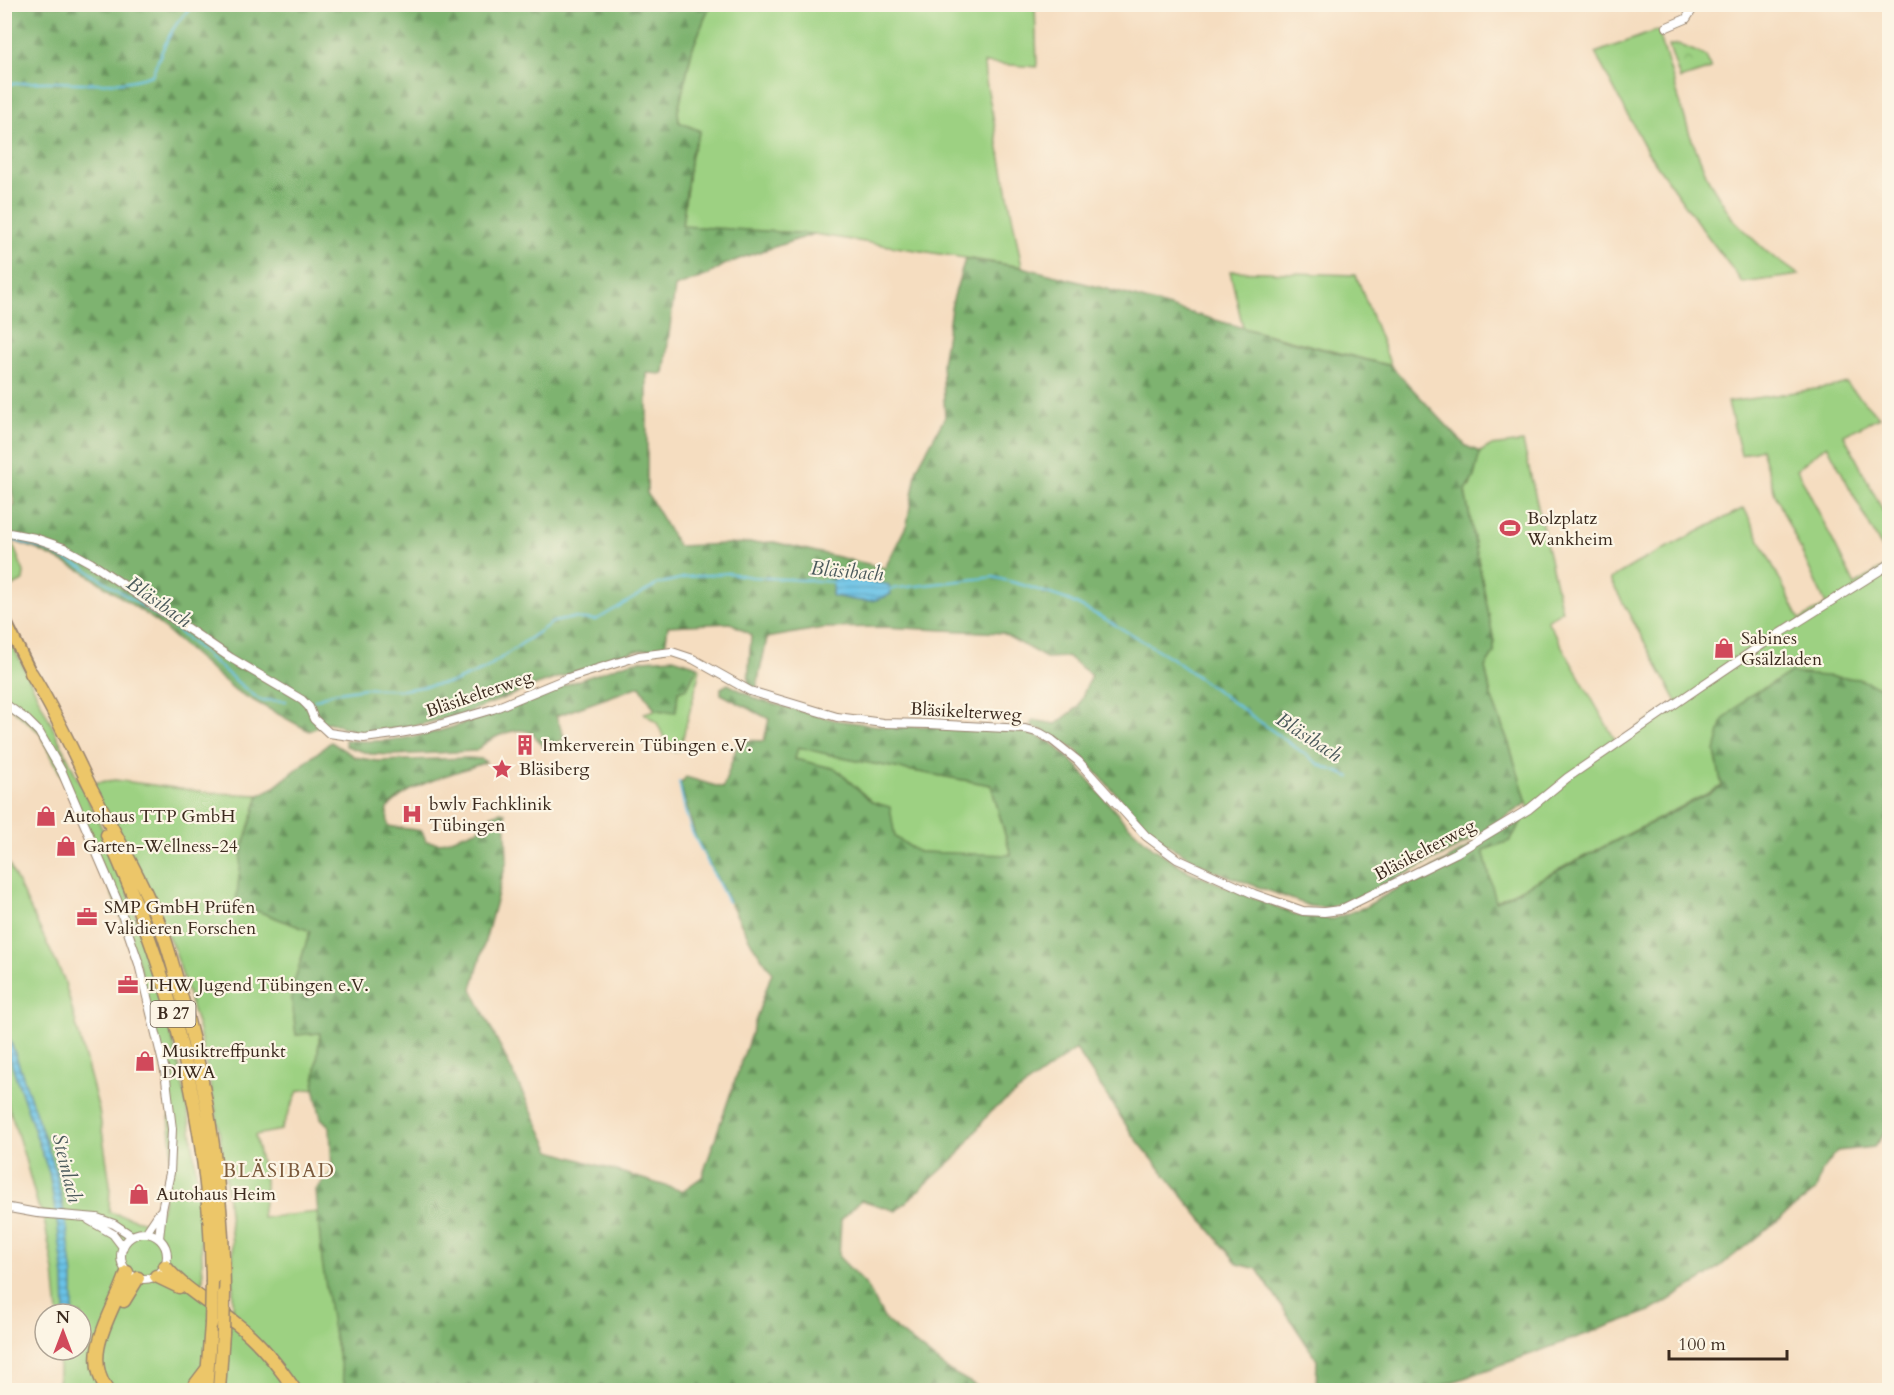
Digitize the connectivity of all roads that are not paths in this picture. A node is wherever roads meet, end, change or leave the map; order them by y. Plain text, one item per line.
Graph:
1 (1696, 4) edge
2 (1667, 27) dead end
3 (4, 532) edge
4 (1890, 564) edge
5 (4, 618) edge
6 (32, 673) junction
7 (4, 703) edge
8 (4, 1207) edge
9 (162, 1209) junction
10 (80, 1217) junction
11 (146, 1233) junction
12 (132, 1236) junction
13 (159, 1238) junction
14 (123, 1247) junction
15 (160, 1271) junction
16 (132, 1275) junction
17 (208, 1368) junction
18 (107, 1390) edge
19 (113, 1390) edge
20 (191, 1390) edge
21 (206, 1390) edge
22 (219, 1390) edge
23 (292, 1390) edge

1 - 2 street
3 - 4 street, Bläsikelterweg
5 - 6 main road, B 27
6 - 17 highway, B 27, bridge
6 - 22 highway, B 27, bridge
7 - 9 street
8 - 10 street
9 - 11 street
9 - 13 street
10 - 12 street
10 - 14 street
11 - 12 street
11 - 13 street
12 - 14 street
13 - 15 street
14 - 16 street
15 - 16 street
15 - 23 highway
16 - 18 highway
16 - 19 highway
17 - 20 highway
17 - 21 highway, B 27

